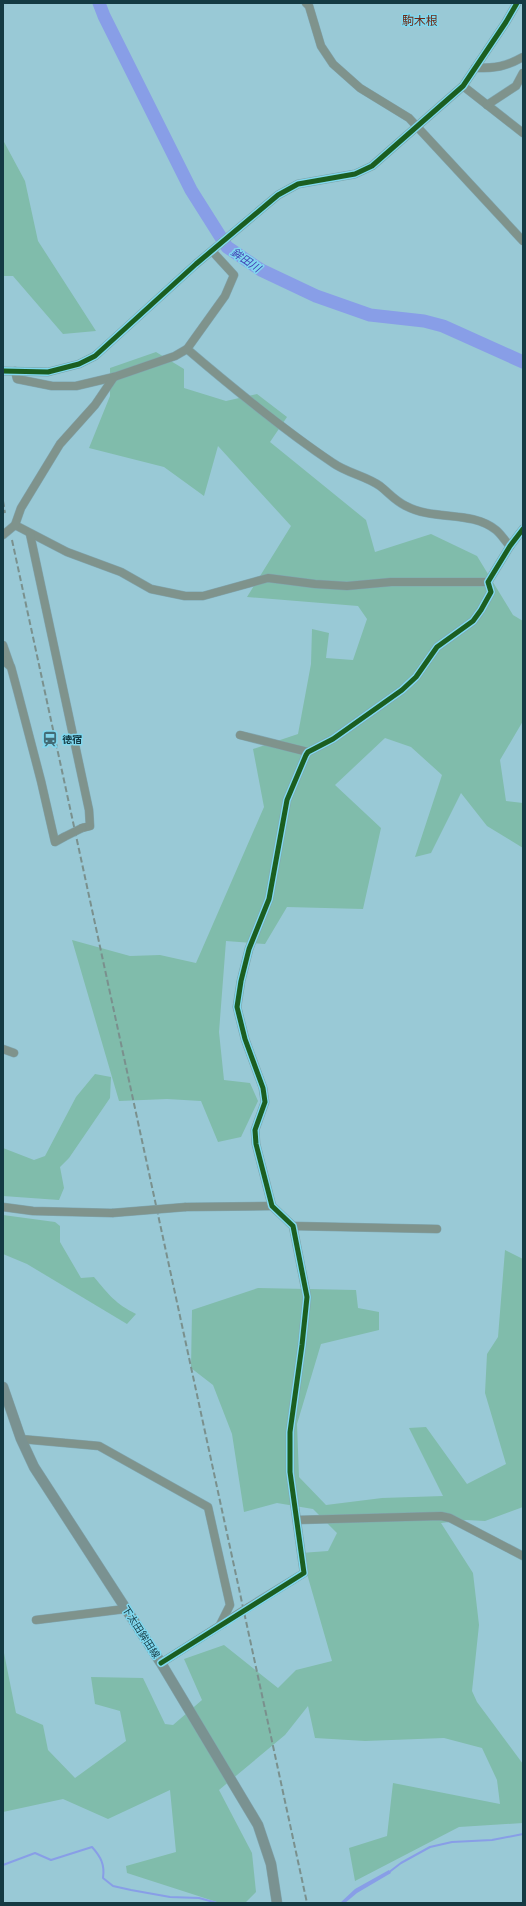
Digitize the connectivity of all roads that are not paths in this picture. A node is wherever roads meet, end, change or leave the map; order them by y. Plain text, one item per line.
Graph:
1 (306, 3) edge
2 (517, 3) edge
3 (523, 57) edge
4 (475, 68) junction
5 (523, 73) edge
6 (464, 86) junction
7 (487, 105) junction
8 (418, 127) junction
9 (523, 133) edge
10 (523, 241) edge
11 (215, 249) junction
12 (187, 349) junction
13 (15, 370) junction
14 (3, 371) edge
15 (114, 377) junction
16 (15, 525) junction
17 (523, 529) edge
18 (30, 534) junction
19 (3, 535) edge
20 (510, 546) junction
21 (488, 582) junction
22 (3, 645) edge
23 (3, 660) edge
24 (11, 667) junction
25 (240, 735) dead end
26 (308, 752) junction
27 (3, 1049) edge
28 (14, 1054) dead end
29 (272, 1206) junction
30 (3, 1207) edge
31 (293, 1226) junction
32 (437, 1229) dead end
33 (3, 1387) edge
34 (7, 1412) edge
35 (21, 1439) junction
36 (297, 1520) junction
37 (523, 1556) edge
38 (125, 1609) junction
39 (36, 1620) dead end
40 (220, 1625) junction
41 (160, 1663) junction
42 (276, 1903) edge

1 - 8 street
2 - 4 street
3 - 4 street
4 - 6 street
5 - 7 street
6 - 7 street
6 - 8 street
7 - 9 street
8 - 10 street
8 - 11 street
11 - 12 street
11 - 13 street
12 - 15 street
12 - 20 street
13 - 14 street
13 - 15 street
15 - 16 street
16 - 18 street
16 - 19 street
17 - 20 street
18 - 21 street
18 - 24 street, bridge
20 - 21 street
21 - 26 street
22 - 24 street
23 - 24 street
25 - 26 street
26 - 29 street
27 - 28 street
29 - 30 street, bridge
29 - 31 street
31 - 32 street
31 - 36 street
33 - 34 main road, 下太田鉾田線
34 - 35 main road, 下太田鉾田線
35 - 38 main road, 下太田鉾田線
35 - 40 street
36 - 37 street
36 - 40 street, bridge
38 - 39 street
38 - 41 main road, 下太田鉾田線
40 - 41 street
41 - 42 main road, 下太田鉾田線

